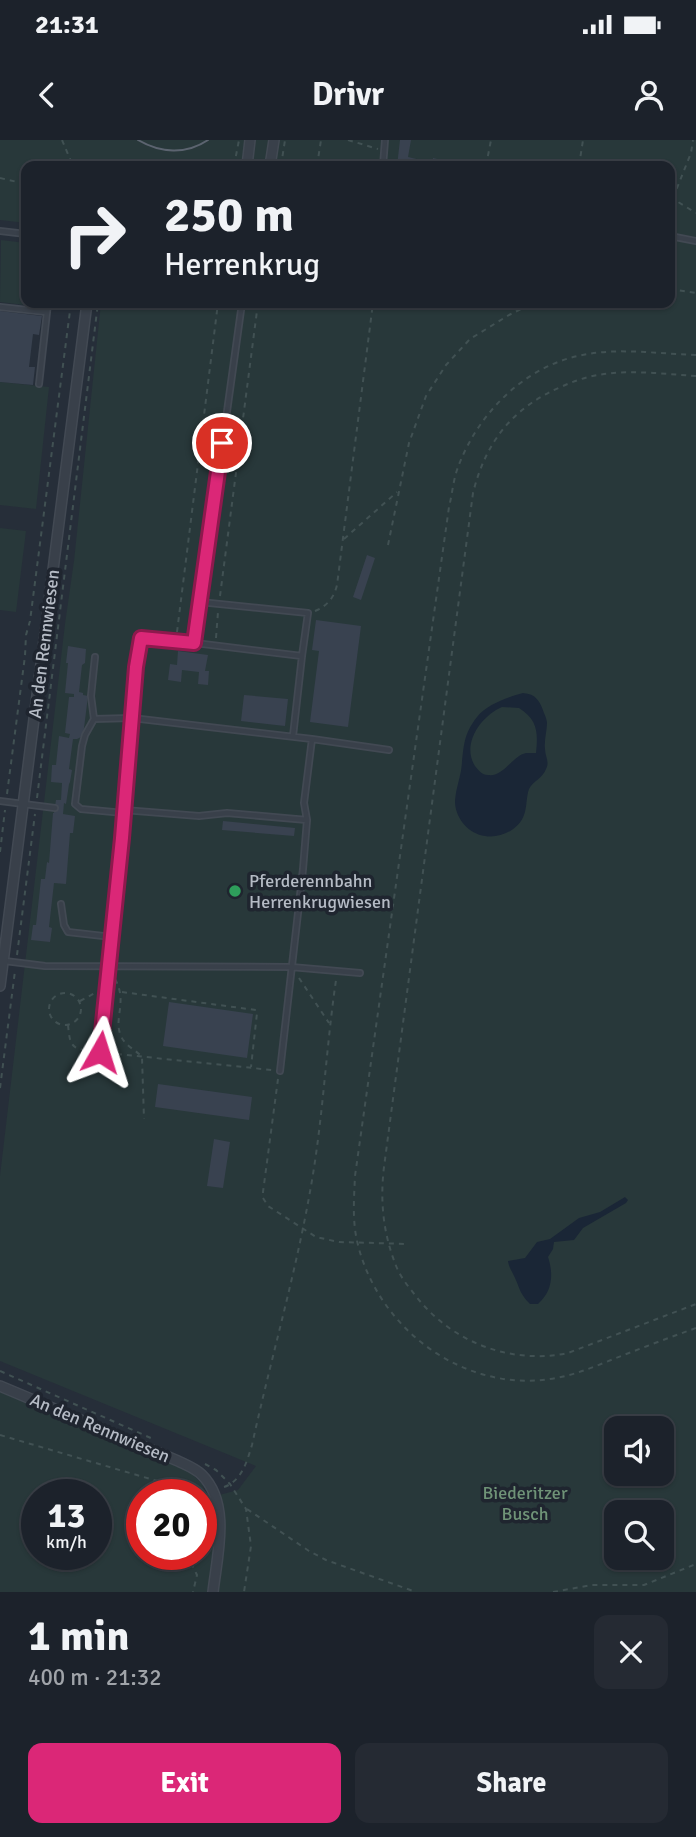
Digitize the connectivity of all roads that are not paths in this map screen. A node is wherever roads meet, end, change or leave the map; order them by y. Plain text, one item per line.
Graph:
1 (250, 140) edge
2 (274, 140) edge
3 (385, 140) edge
4 (248, 161) edge
5 (271, 161) edge
6 (383, 161) edge
7 (0, 231) edge
8 (21, 233) edge
9 (675, 237) edge
10 (696, 241) edge
11 (0, 307) edge
12 (47, 308) edge
13 (87, 308) edge
14 (241, 308) edge
15 (47, 312) junction
16 (39, 384) dead end
17 (200, 602) junction
18 (194, 643) junction
19 (302, 656) junction
20 (95, 657) dead end
21 (132, 718) junction
22 (94, 719) junction
23 (293, 736) junction
24 (312, 739) junction
25 (389, 750) dead end
26 (3, 802) edge
27 (23, 805) junction
28 (55, 808) dead end
29 (124, 811) junction
30 (307, 820) junction
31 (61, 904) dead end
32 (112, 937) junction
33 (3, 961) junction
34 (291, 967) junction
35 (109, 968) junction
36 (360, 973) dead end
37 (0, 986) edge
38 (100, 1052) road end
39 (279, 1070) road end
40 (0, 1386) edge
41 (213, 1592) edge

1 - 4 street
2 - 5 street
3 - 6 lane
7 - 8 lane
9 - 10 lane
11 - 15 lane
12 - 15 lane
13 - 27 street, An den Rennwiesen
14 - 17 lane
15 - 16 lane
17 - 18 lane
17 - 19 lane
18 - 19 lane
18 - 21 lane
19 - 23 lane
20 - 22 lane
21 - 22 lane
21 - 23 lane
21 - 29 lane
22 - 29 lane
23 - 24 lane
24 - 25 lane
24 - 30 lane
26 - 27 lane
27 - 28 lane
27 - 33 street, An den Rennwiesen
29 - 30 lane
29 - 32 lane
30 - 34 lane
31 - 32 lane
32 - 35 lane
33 - 35 lane
33 - 37 street, An den Rennwiesen
34 - 35 lane
34 - 36 lane
34 - 39 lane
35 - 38 lane
40 - 41 street, An den Rennwiesen

